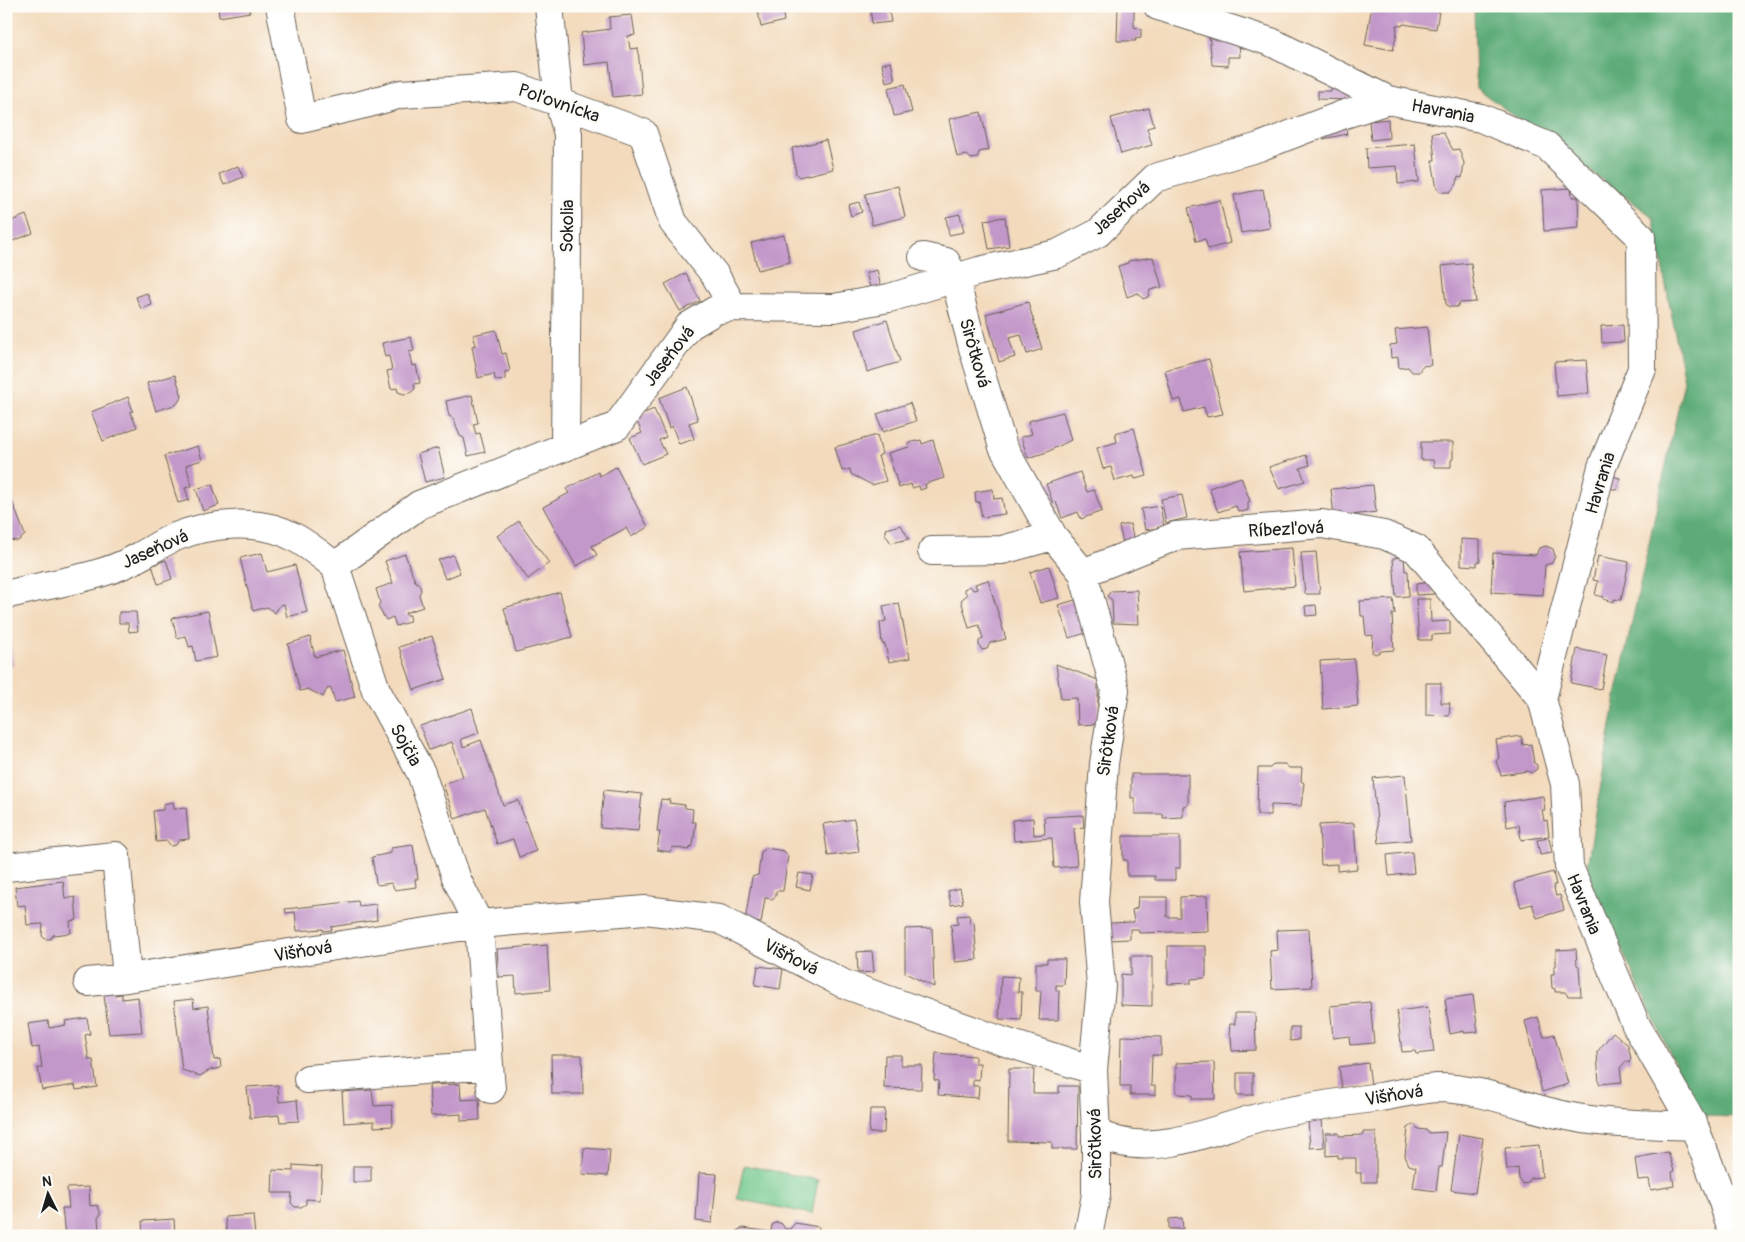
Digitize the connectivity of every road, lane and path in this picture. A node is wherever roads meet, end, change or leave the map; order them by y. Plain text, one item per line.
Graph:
1 (280, 6) edge
2 (549, 6) edge
3 (1158, 6) edge
4 (1388, 100) junction
5 (559, 102) junction
6 (923, 257) dead end
7 (955, 279) junction
8 (733, 307) junction
9 (564, 447) junction
10 (1052, 536) junction
11 (932, 550) dead end
12 (334, 566) junction
13 (1083, 573) junction
14 (6, 595) edge
15 (1542, 699) junction
16 (6, 867) edge
17 (479, 924) junction
18 (127, 978) junction
19 (88, 982) dead end
20 (1093, 1070) junction
21 (308, 1079) dead end
22 (1694, 1126) junction
23 (1096, 1134) junction
24 (1735, 1235) edge
25 (1088, 1236) edge

1 - 5 street, Poľovnícka
2 - 5 street, Sokolia
3 - 4 street, Havrania
4 - 7 street, Jaseňová
4 - 15 street, Havrania
5 - 8 street, Poľovnícka
5 - 9 street, Sokolia
6 - 7 street
7 - 8 street, Jaseňová
7 - 10 street, Sirôtková
8 - 9 street, Jaseňová
9 - 12 street, Jaseňová
10 - 11 street
10 - 13 street, Sirôtková
12 - 14 street, Jaseňová
12 - 17 street, Sojčia
13 - 15 street, Ríbezľová
13 - 20 street, Sirôtková
15 - 22 street, Havrania
16 - 18 street
17 - 18 street, Višňová
17 - 20 street, Višňová
17 - 21 street
18 - 19 street, Višňová
20 - 23 street, Sirôtková
22 - 23 street, Višňová
22 - 24 street, Havrania
23 - 25 street, Sirôtková

